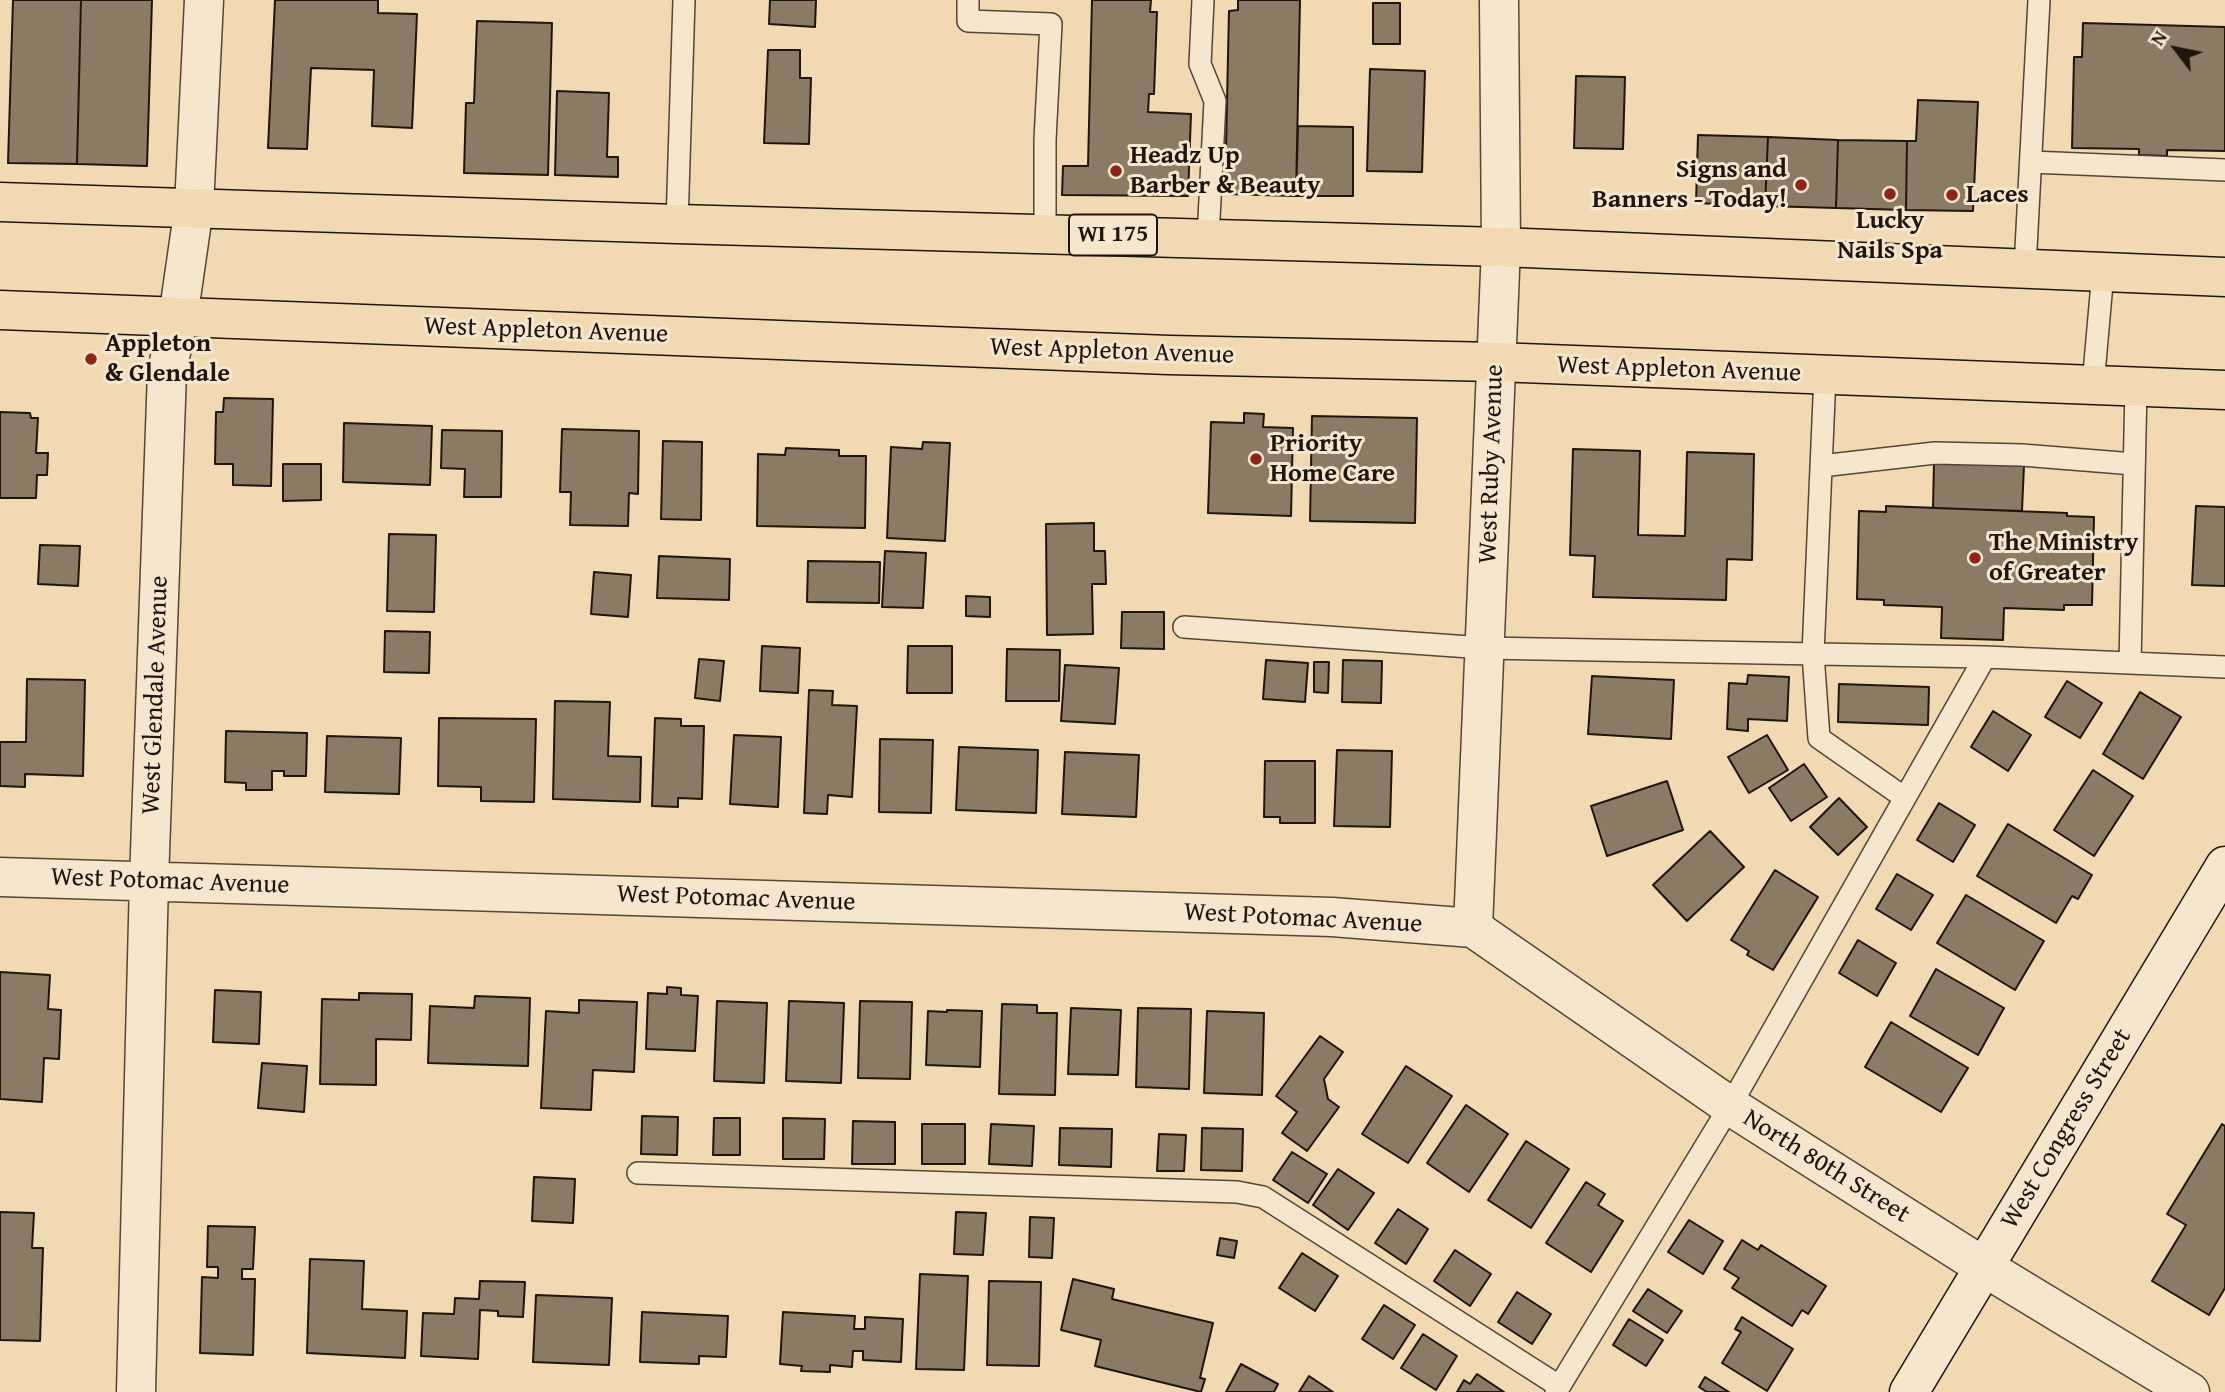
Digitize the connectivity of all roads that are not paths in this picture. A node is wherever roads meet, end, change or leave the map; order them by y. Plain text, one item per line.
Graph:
1 (204, 0) edge
2 (684, 0) edge
3 (968, 0) edge
4 (1203, 0) edge
5 (1499, 0) edge
6 (2039, 0) edge
7 (2031, 162) junction
8 (2225, 170) edge
9 (0, 202) edge
10 (194, 207) junction
11 (677, 224) junction
12 (1045, 233) junction
13 (1208, 238) junction
14 (1501, 247) junction
15 (2025, 268) junction
16 (2103, 272) junction
17 (2225, 277) edge
18 (0, 310) edge
19 (178, 318) junction
20 (1496, 362) junction
21 (1825, 375) junction
22 (2093, 386) junction
23 (2136, 387) junction
24 (2225, 390) edge
25 (2134, 464) junction
26 (1821, 466) junction
27 (1184, 627) dead end
28 (1484, 648) junction
29 (1814, 654) junction
30 (1985, 657) junction
31 (2130, 663) junction
32 (2225, 667) edge
33 (1905, 798) junction
34 (2225, 866) edge
35 (0, 877) edge
36 (149, 881) junction
37 (1473, 928) junction
38 (1730, 1106) junction
39 (638, 1173) dead end
40 (1984, 1267) junction
41 (1558, 1389) edge
42 (136, 1392) edge
43 (1909, 1392) edge
44 (2190, 1392) edge

1 - 10 street, West Glendale Avenue
2 - 11 lane
3 - 12 lane
4 - 13 lane
5 - 14 street, West Ruby Avenue
6 - 7 lane
7 - 8 lane
7 - 15 lane
9 - 10 main road, WI 175
10 - 11 main road, WI 175
10 - 19 street, West Glendale Avenue
11 - 12 main road, WI 175
12 - 13 main road, WI 175
13 - 14 main road, WI 175
14 - 15 main road, WI 175
14 - 20 street, West Ruby Avenue
15 - 16 main road, WI 175
16 - 17 main road, WI 175
16 - 22 lane
18 - 19 main road, West Appleton Avenue
19 - 20 main road, West Appleton Avenue
19 - 36 street, West Glendale Avenue
20 - 21 main road, West Appleton Avenue
20 - 28 street, West Ruby Avenue
21 - 22 main road, West Appleton Avenue
21 - 26 lane
22 - 23 main road, West Appleton Avenue
23 - 24 main road, West Appleton Avenue
23 - 25 lane
25 - 26 lane
25 - 31 lane
26 - 29 lane
27 - 28 lane
28 - 29 lane
28 - 37 street, West Ruby Avenue
29 - 30 lane
29 - 33 lane
30 - 31 lane
30 - 33 lane
31 - 32 lane
33 - 38 lane
34 - 40 street, West Congress Street
35 - 36 street, West Potomac Avenue
36 - 37 street, West Potomac Avenue
36 - 42 street, West Glendale Avenue
37 - 38 street, North 80th Street
38 - 40 street, North 80th Street
38 - 41 lane
39 - 41 lane
40 - 43 street, West Congress Street
40 - 44 street, North 80th Street

